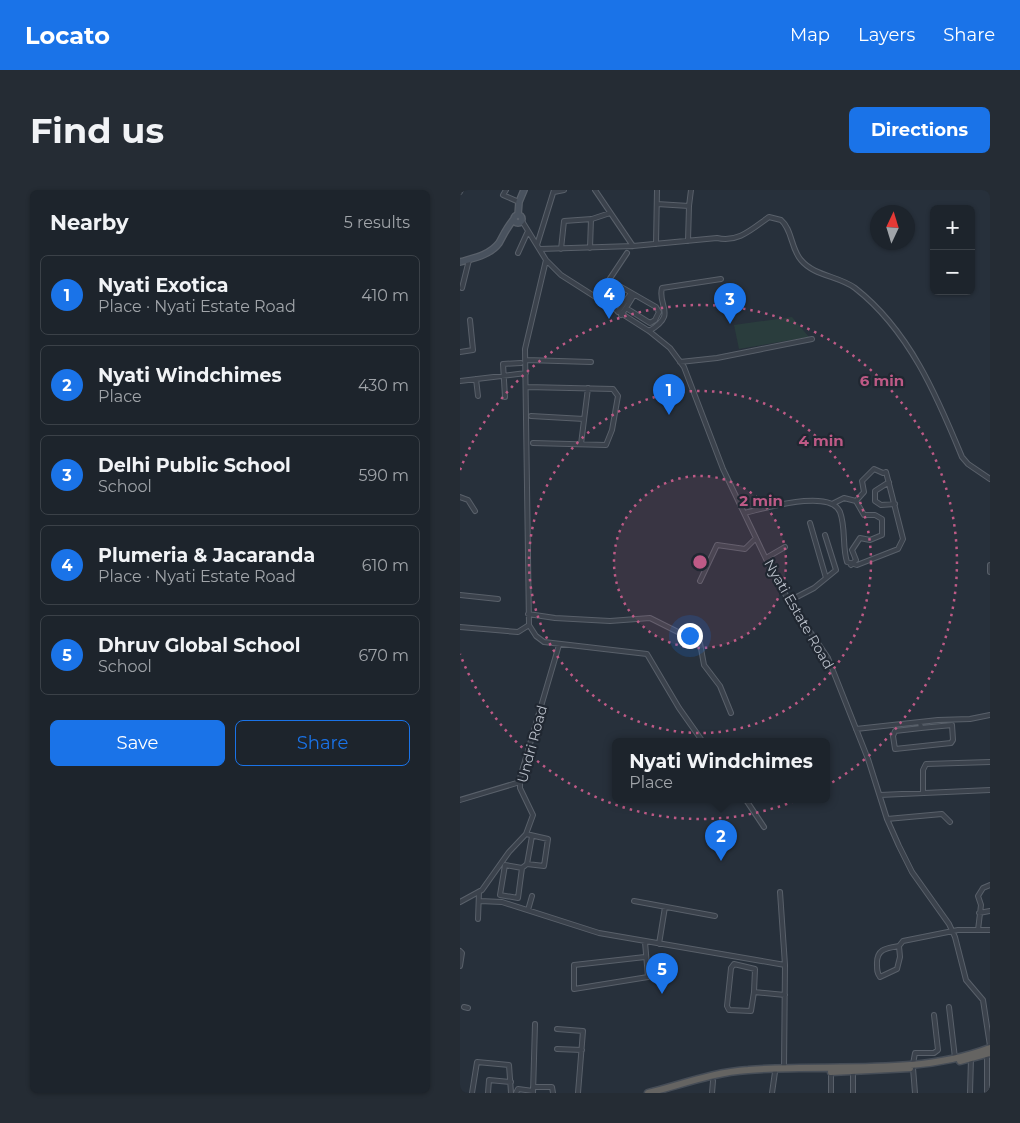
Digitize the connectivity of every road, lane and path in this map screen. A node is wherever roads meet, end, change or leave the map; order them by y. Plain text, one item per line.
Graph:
1 (506, 190) edge
2 (524, 190) edge
3 (564, 190) edge
4 (595, 190) edge
5 (657, 190) edge
6 (691, 190) edge
7 (554, 191) edge
8 (519, 202) junction
9 (657, 204) junction
10 (689, 206) junction
11 (610, 213) junction
12 (516, 217) junction
13 (591, 219) junction
14 (522, 221) joint
15 (528, 231) junction
16 (688, 241) junction
17 (656, 244) junction
18 (633, 246) junction
19 (539, 247) junction
20 (590, 248) junction
21 (561, 249) junction
22 (518, 253) dead end
23 (627, 253) dead end
24 (469, 260) junction
25 (546, 260) junction
26 (460, 262) edge
27 (721, 279) dead end
28 (609, 280) junction
29 (462, 288) dead end
30 (604, 289) dead end
31 (633, 294) junction
32 (626, 308) junction
33 (619, 313) junction
34 (470, 320) dead end
35 (649, 331) junction
36 (812, 340) dead end
37 (460, 352) edge
38 (526, 360) junction
39 (591, 362) dead end
40 (680, 362) junction
41 (521, 363) dead end
42 (526, 373) junction
43 (504, 377) junction
44 (476, 380) junction
45 (460, 381) edge
46 (527, 387) junction
47 (588, 388) junction
48 (478, 396) dead end
49 (505, 397) dead end
50 (531, 416) dead end
51 (584, 419) junction
52 (532, 444) dead end
53 (581, 444) junction
54 (990, 479) edge
55 (889, 482) junction
56 (460, 497) edge
57 (856, 501) junction
58 (832, 504) junction
59 (895, 504) junction
60 (475, 511) dead end
61 (744, 513) junction
62 (810, 523) dead end
63 (825, 535) dead end
64 (756, 538) junction
65 (786, 547) dead end
66 (766, 558) junction
67 (851, 565) junction
68 (990, 565) edge
69 (990, 572) edge
70 (826, 578) junction
71 (700, 581) dead end
72 (460, 595) edge
73 (498, 599) dead end
74 (788, 601) junction
75 (528, 614) junction
76 (529, 625) junction
77 (460, 627) edge
78 (559, 645) junction
79 (731, 713) dead end
80 (990, 715) edge
81 (920, 722) junction
82 (921, 728) junction
83 (856, 729) junction
84 (701, 738) edge
85 (990, 762) edge
86 (520, 782) junction
87 (990, 790) edge
88 (922, 792) junction
89 (880, 795) junction
90 (460, 800) edge
91 (748, 803) edge
92 (887, 820) junction
93 (950, 822) dead end
94 (764, 827) dead end
95 (526, 834) junction
96 (532, 836) junction
97 (527, 864) junction
98 (522, 868) junction
99 (490, 880) junction
100 (502, 882) junction
101 (990, 885) edge
102 (478, 892) junction
103 (780, 892) dead end
104 (532, 896) dead end
105 (480, 901) junction
106 (634, 901) dead end
107 (460, 902) edge
108 (665, 907) junction
109 (528, 910) junction
110 (990, 911) edge
111 (979, 913) junction
112 (715, 916) dead end
113 (478, 919) dead end
114 (978, 930) junction
115 (990, 930) edge
116 (953, 932) junction
117 (645, 942) junction
118 (659, 944) junction
119 (900, 946) junction
120 (460, 951) edge
121 (645, 957) junction
122 (785, 965) junction
123 (460, 966) edge
124 (754, 992) junction
125 (785, 995) junction
126 (949, 1007) dead end
127 (934, 1015) dead end
128 (535, 1024) dead end
129 (557, 1029) dead end
130 (557, 1049) dead end
131 (582, 1050) junction
132 (989, 1050) edge
133 (955, 1058) junction
134 (971, 1058) junction
135 (913, 1066) junction
136 (784, 1068) junction
137 (775, 1072) junction
138 (831, 1072) junction
139 (853, 1072) junction
140 (713, 1081) junction
141 (510, 1082) junction
142 (533, 1091) edge
143 (472, 1093) edge
144 (488, 1093) edge
145 (512, 1093) edge
146 (516, 1093) edge
147 (553, 1093) edge
148 (578, 1093) edge
149 (648, 1093) edge
150 (664, 1093) edge
151 (712, 1093) edge
152 (772, 1093) edge
153 (831, 1093) edge
154 (853, 1093) edge
155 (915, 1093) edge
156 (970, 1093) edge
157 (987, 1093) edge

1 - 8 street
2 - 8 main road
3 - 7 street
4 - 11 street
5 - 9 street
6 - 10 street
7 - 19 street
8 - 12 main road
9 - 10 street
9 - 17 street
10 - 16 street
11 - 13 street
11 - 18 street
12 - 14 main road
12 - 24 main road
13 - 20 street
13 - 21 street
14 - 15 street, Nyati Estate Road
15 - 19 street, Nyati Estate Road
15 - 22 street
16 - 17 street
16 - 54 street
17 - 18 street
18 - 20 street
19 - 21 street
19 - 25 street, Nyati Estate Road
20 - 21 street
23 - 28 street
24 - 26 main road
24 - 29 street
25 - 33 street, Nyati Estate Road
25 - 38 street
27 - 35 street
28 - 30 street
28 - 31 street
31 - 32 street
31 - 32 street
31 - 33 street
32 - 33 street
33 - 35 street, Nyati Estate Road
34 - 37 street
35 - 40 street, Nyati Estate Road
36 - 40 street
38 - 39 street
38 - 42 street
40 - 61 street, Nyati Estate Road
41 - 43 street
42 - 43 street
42 - 46 street
43 - 44 street
43 - 49 street
44 - 45 street
44 - 48 street
46 - 47 street
46 - 75 street
47 - 51 street
47 - 53 street
50 - 51 street
51 - 53 street
52 - 53 street
55 - 57 street
55 - 59 street
55 - 59 street
56 - 60 street
57 - 58 street
57 - 67 street
58 - 61 street
58 - 67 street
59 - 67 street
61 - 64 street, Nyati Estate Road
62 - 70 street
63 - 70 street
64 - 66 street, Nyati Estate Road
64 - 71 street
65 - 66 street
66 - 74 street, Nyati Estate Road
68 - 69 street
70 - 74 street
72 - 73 street
74 - 83 street, Nyati Estate Road
75 - 76 street
75 - 79 street
76 - 77 street
76 - 78 street
78 - 84 street
78 - 86 street, Undri Road
80 - 81 street
81 - 82 street
81 - 83 street
82 - 82 street
83 - 89 street, Nyati Estate Road
85 - 88 street
86 - 90 street
86 - 95 street, Undri Road
87 - 88 street
88 - 89 street
89 - 92 street, Nyati Estate Road
91 - 94 street
92 - 93 street
92 - 116 street, Nyati Estate Road
95 - 96 street
95 - 99 street
96 - 97 street
96 - 97 street
97 - 98 street
98 - 100 street
98 - 100 street
99 - 100 street
99 - 102 street
101 - 111 street
102 - 105 street
102 - 107 street
103 - 122 street
104 - 109 street
105 - 109 street
105 - 113 street
106 - 108 street
108 - 112 street
108 - 118 street
109 - 117 street
110 - 111 street
111 - 114 street
114 - 115 street
114 - 116 street
116 - 119 street
116 - 132 street, Nyati Estate Road
117 - 118 street
117 - 121 street
118 - 122 street
119 - 119 street
120 - 123 street
121 - 121 street
122 - 125 street
124 - 124 street
124 - 125 street
125 - 136 street
126 - 133 street
127 - 135 street
128 - 142 street
129 - 131 street
130 - 131 street
131 - 148 street
132 - 133 highway
132 - 134 highway
132 - 157 street, Nyati Estate Road
133 - 135 highway
134 - 135 highway
134 - 156 street
135 - 136 highway
135 - 139 highway
135 - 155 street
136 - 149 highway
137 - 138 highway
137 - 140 highway
137 - 152 street
138 - 139 highway
138 - 153 street
139 - 154 street
140 - 150 highway
140 - 151 street
141 - 143 street
141 - 144 street
141 - 145 street
142 - 146 street
142 - 147 street

